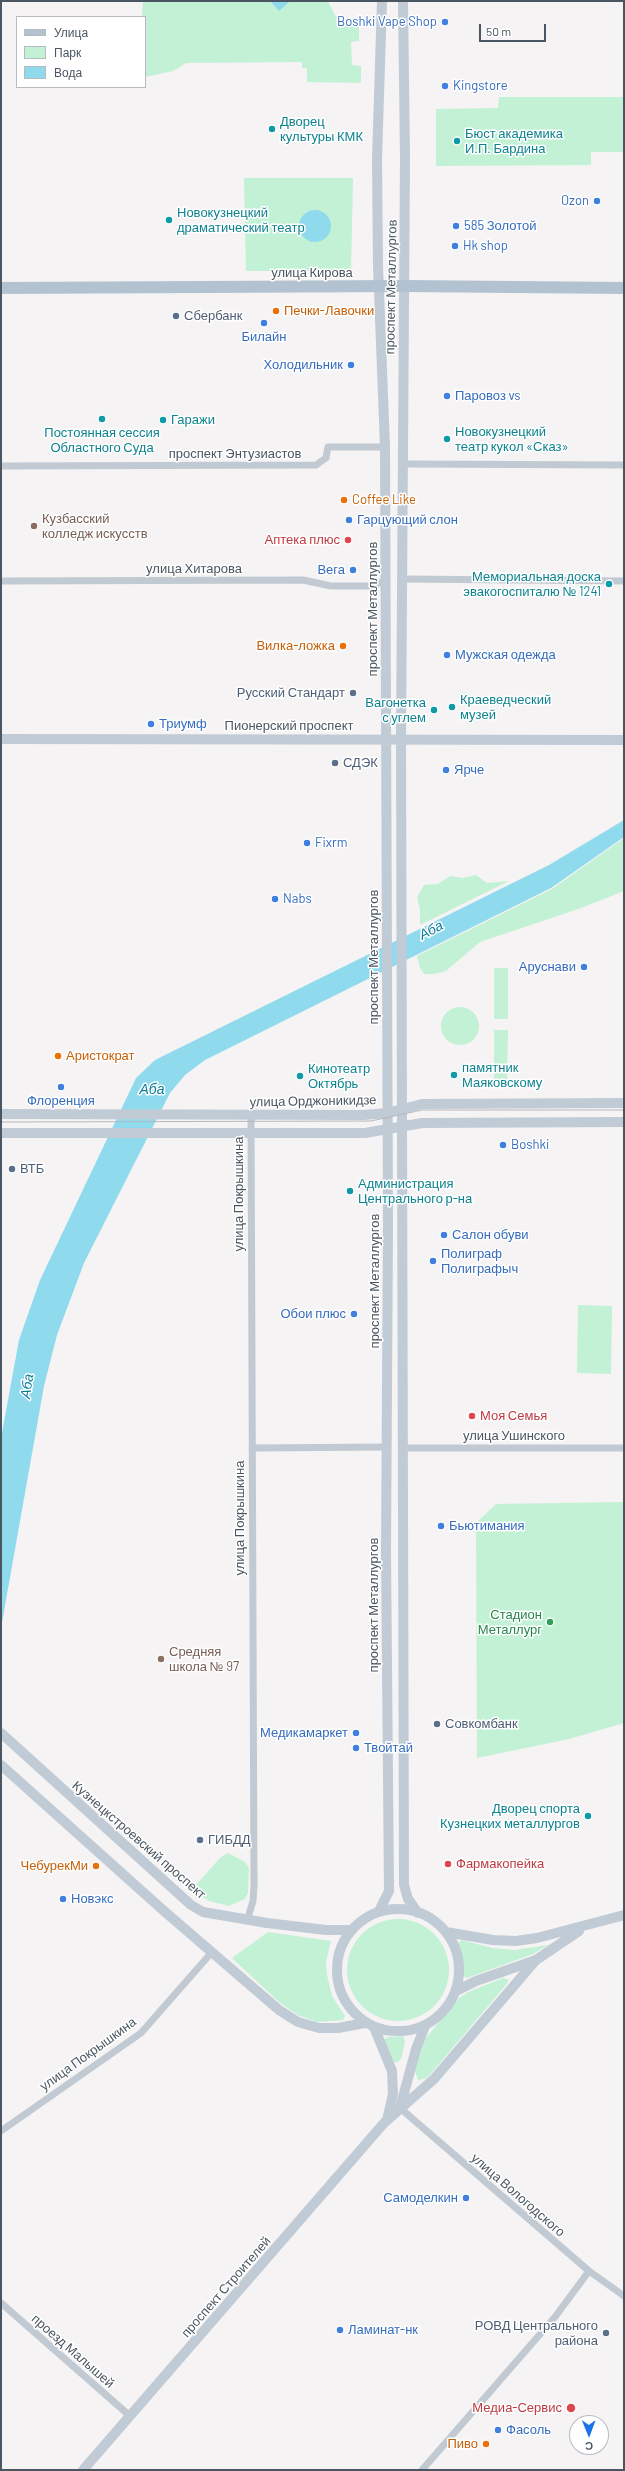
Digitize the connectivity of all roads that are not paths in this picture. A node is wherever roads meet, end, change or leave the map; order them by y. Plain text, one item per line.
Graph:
1 (382, 1) edge
2 (403, 1) edge
3 (379, 286) junction
4 (404, 286) junction
5 (1, 288) edge
6 (624, 288) edge
7 (385, 448) junction
8 (404, 464) junction
9 (624, 465) edge
10 (1, 466) edge
11 (404, 579) junction
12 (1, 581) edge
13 (386, 581) junction
14 (624, 581) edge
15 (1, 739) edge
16 (624, 740) edge
17 (393, 743) junction
18 (624, 1103) edge
19 (404, 1108) junction
20 (387, 1113) junction
21 (1, 1114) edge
22 (251, 1115) junction
23 (624, 1122) edge
24 (404, 1126) junction
25 (387, 1130) junction
26 (1, 1133) edge
27 (251, 1134) junction
28 (387, 1447) junction
29 (252, 1448) junction
30 (403, 1448) junction
31 (624, 1448) edge
32 (1, 1733) edge
33 (1, 1765) edge
34 (379, 1911) junction
35 (418, 1913) junction
36 (624, 1915) edge
37 (247, 1921) junction
38 (585, 1927) junction
39 (352, 1930) junction
40 (446, 1932) junction
41 (212, 1952) junction
42 (536, 1960) junction
43 (456, 1991) junction
44 (370, 2025) junction
45 (425, 2026) junction
46 (400, 2108) junction
47 (387, 2120) junction
48 (1, 2132) edge
49 (589, 2271) junction
50 (624, 2296) edge
51 (1, 2303) edge
52 (130, 2416) junction
53 (83, 2470) edge
54 (422, 2470) edge

1 - 3 main road, проспект Металлургов
2 - 4 main road, проспект Металлургов
3 - 4 main road, улица Кирова
3 - 5 main road, улица Кирова
3 - 7 main road, проспект Металлургов
4 - 6 main road, улица Кирова
4 - 8 main road, проспект Металлургов
7 - 10 street, проспект Энтузиастов
7 - 13 main road, проспект Металлургов
8 - 9 street
8 - 11 main road, проспект Металлургов
11 - 14 street
11 - 17 main road, проспект Металлургов
12 - 13 street, улица Хитарова
13 - 17 main road, проспект Металлургов
15 - 17 main road, Пионерский проспект
16 - 17 main road, Пионерский проспект
17 - 19 main road, проспект Металлургов
17 - 20 main road, проспект Металлургов
18 - 19 main road, улица Орджоникидзе
19 - 20 main road, улица Орджоникидзе
19 - 24 main road, проспект Металлургов
20 - 22 main road, улица Орджоникидзе
20 - 25 main road, проспект Металлургов
21 - 22 main road, улица Орджоникидзе
22 - 27 street, улица Покрышкина
23 - 24 main road
24 - 25 main road
24 - 30 main road
25 - 27 main road
25 - 28 main road, проспект Металлургов
26 - 27 main road
27 - 29 street, улица Покрышкина
28 - 29 street
28 - 34 main road, проспект Металлургов
29 - 37 street, улица Покрышкина
30 - 31 street, улица Ушинского
30 - 35 main road
32 - 37 main road, Кузнецкстроевский проспект
33 - 41 main road
34 - 35 main road
34 - 39 main road
35 - 40 main road
36 - 38 main road
37 - 39 main road, Кузнецкстроевский проспект
38 - 40 main road
38 - 42 main road
39 - 44 main road
40 - 43 main road
41 - 44 main road
41 - 48 street, улица Покрышкина
42 - 43 main road
42 - 46 main road, проспект Строителей
43 - 45 main road
44 - 45 main road
44 - 47 main road
45 - 46 main road
46 - 47 main road, проспект Строителей
46 - 49 street, улица Вологодского
47 - 52 main road, проспект Строителей
49 - 50 street, улица Вологодского
49 - 54 street
51 - 52 street, проезд Малышей
52 - 53 main road, проспект Строителей

